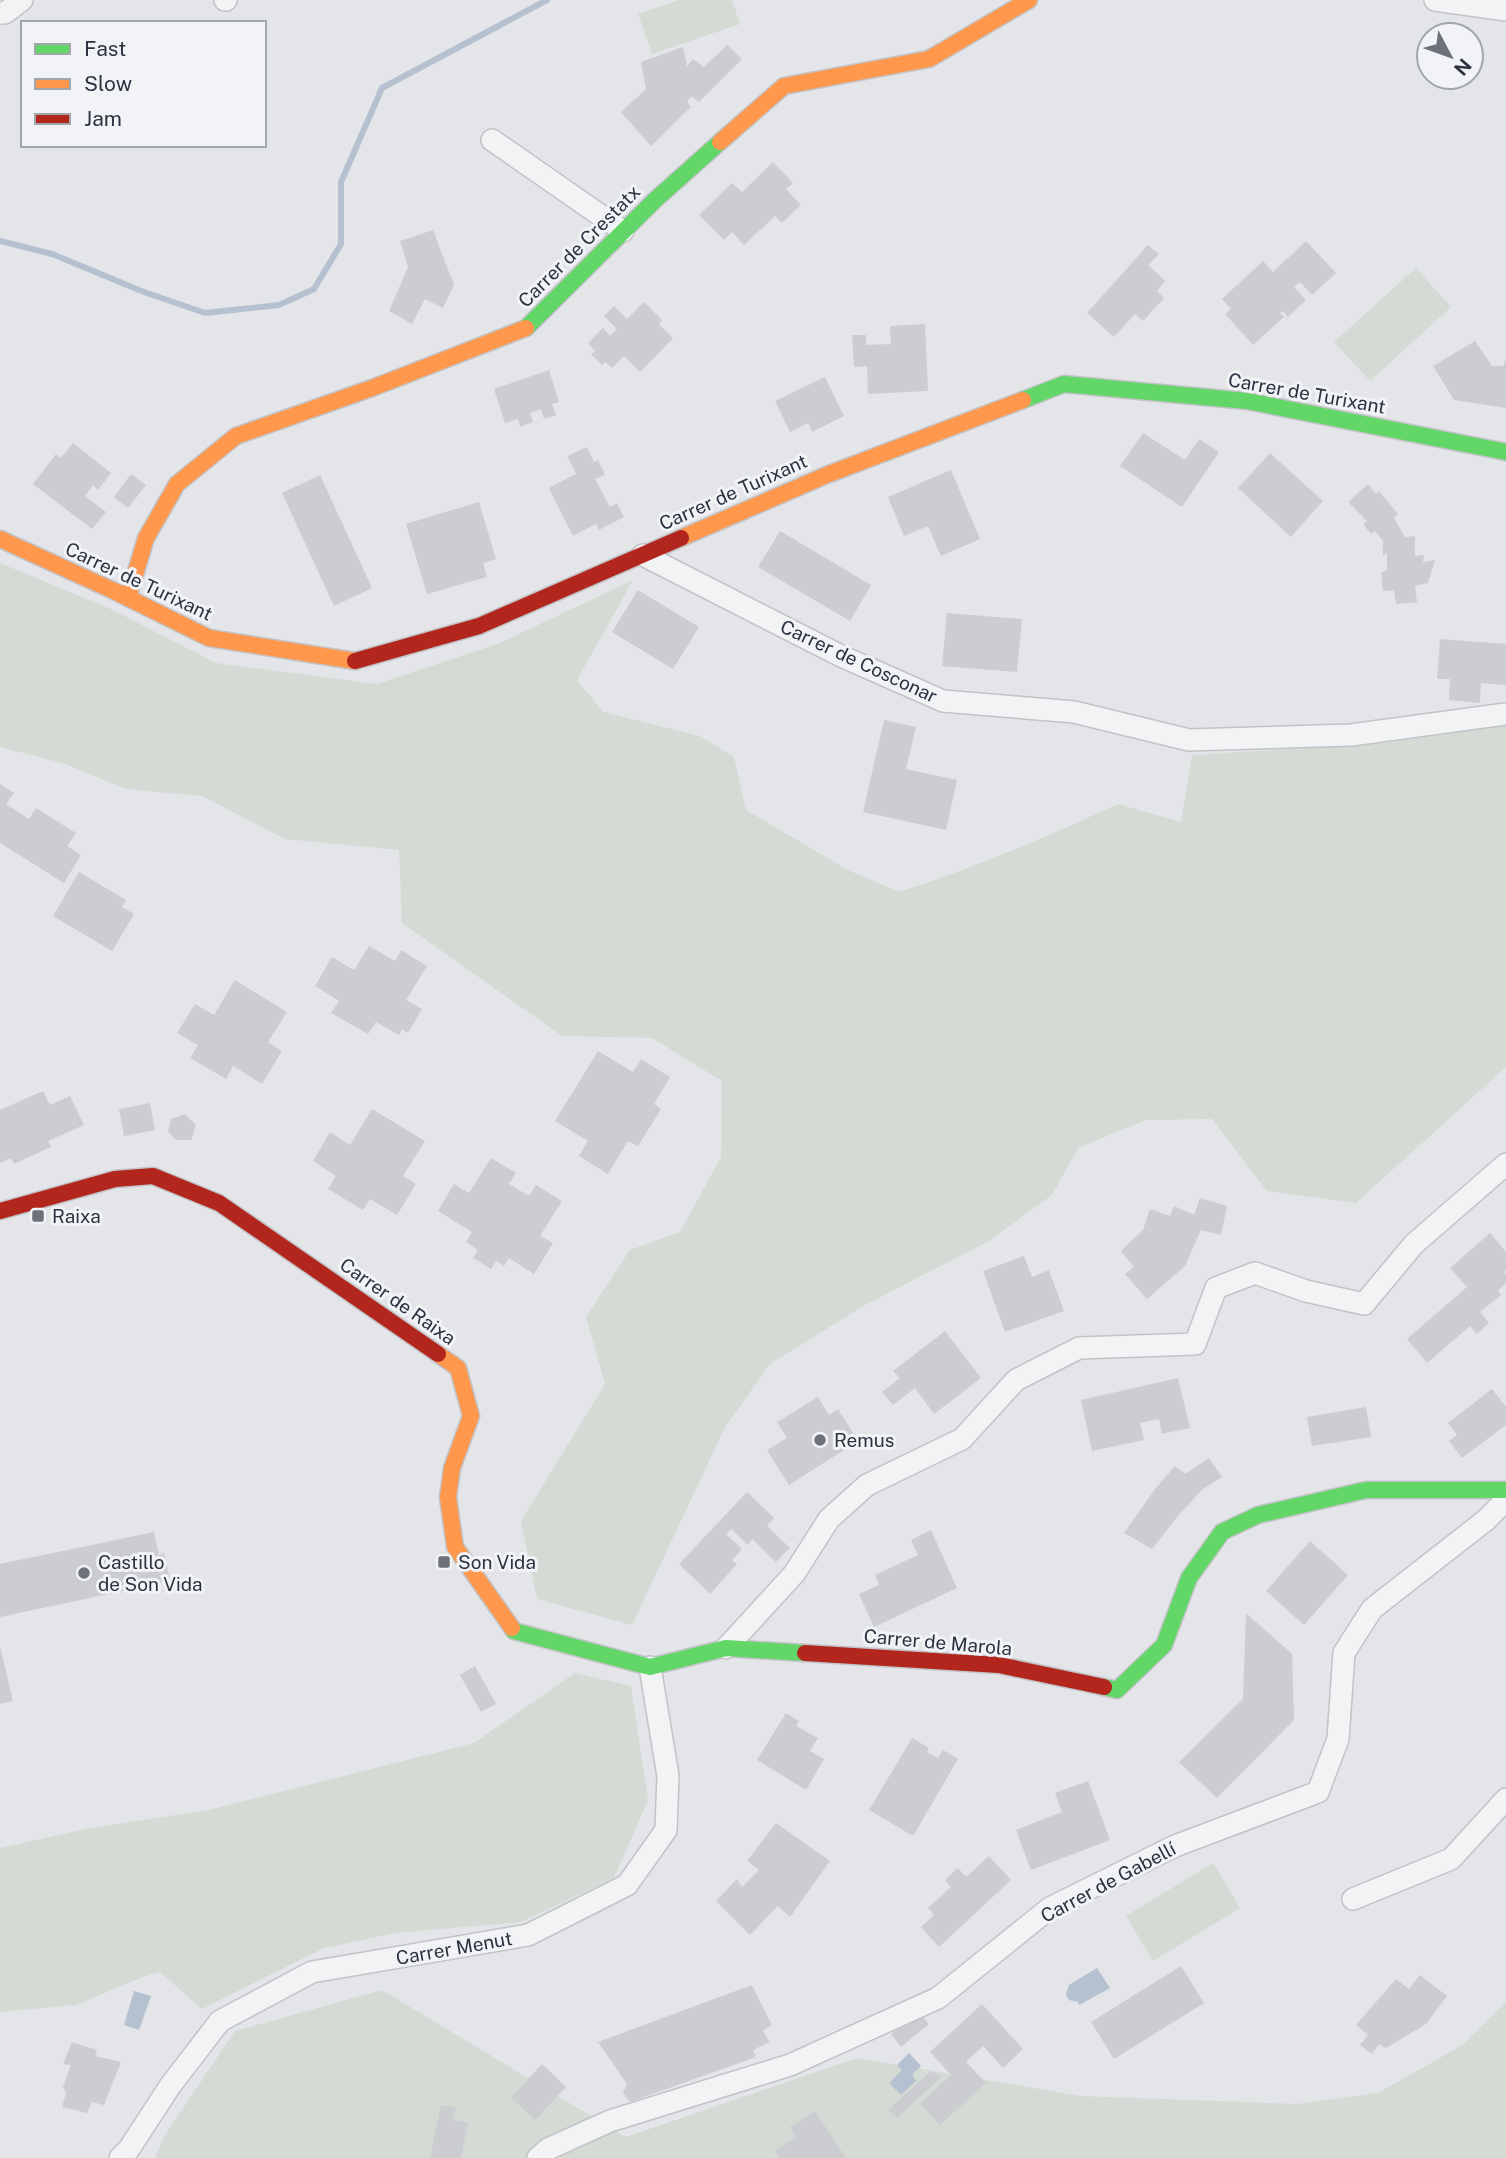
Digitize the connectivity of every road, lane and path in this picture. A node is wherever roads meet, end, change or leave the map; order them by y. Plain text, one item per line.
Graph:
1 (22, 0) edge
2 (1029, 0) edge
3 (1435, 0) edge
4 (1506, 10) edge
5 (0, 13) edge
6 (492, 140) dead end
7 (623, 231) junction
8 (1506, 452) edge
9 (0, 539) edge
10 (643, 555) junction
11 (128, 598) junction
12 (1506, 714) edge
13 (1506, 1164) edge
14 (0, 1211) edge
15 (1506, 1490) edge
16 (1506, 1500) edge
17 (726, 1648) junction
18 (650, 1667) junction
19 (1506, 1799) edge
20 (1353, 1899) dead end
21 (120, 2158) edge
22 (538, 2158) edge

1 - 5 street
2 - 7 street, Carrer de Crestatx
3 - 4 street
6 - 7 street
7 - 11 street, Carrer de Crestatx
8 - 10 street, Carrer de Turixant
9 - 11 street, Carrer de Turixant
10 - 11 street, Carrer de Turixant
10 - 12 street, Carrer de Cosconar
13 - 17 street
14 - 18 street, Carrer de Raixa
15 - 17 street, Carrer de Marola
16 - 22 street, Carrer de Gabellí
17 - 18 street, Carrer de Marola
18 - 21 street, Carrer Menut
19 - 20 street

